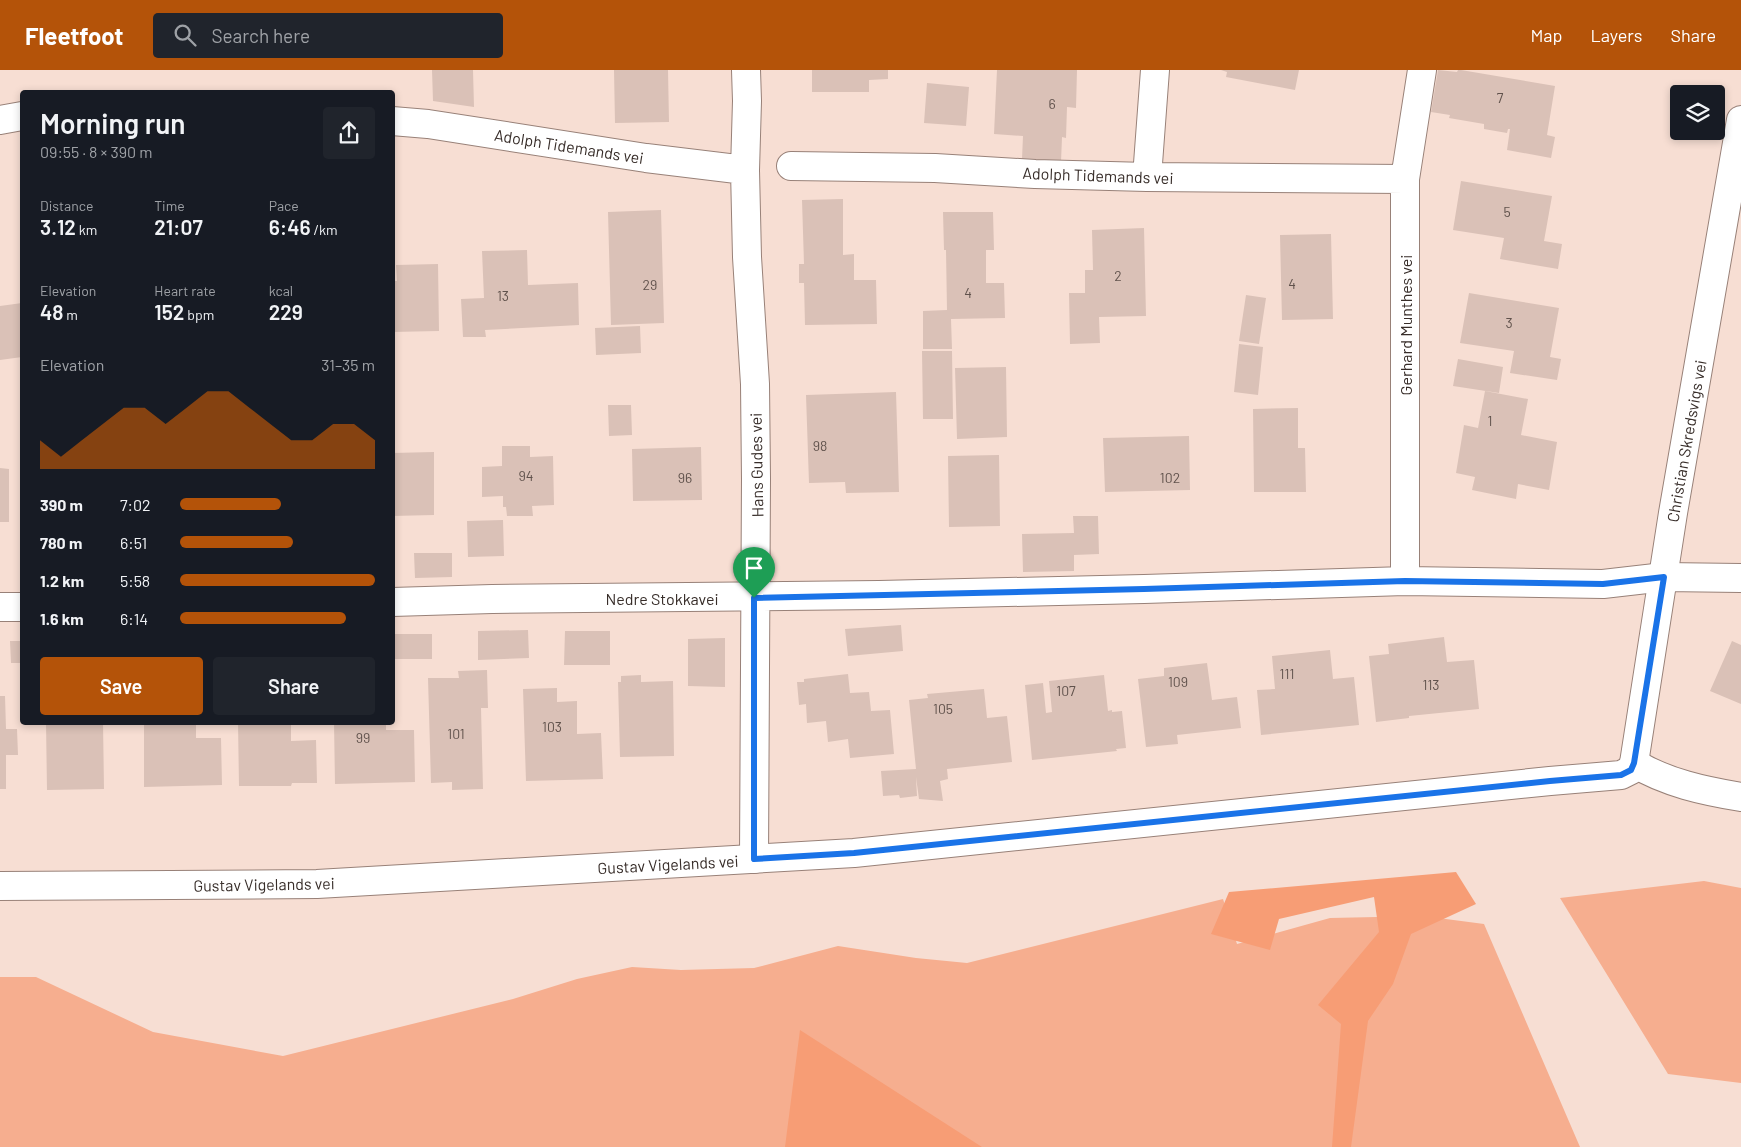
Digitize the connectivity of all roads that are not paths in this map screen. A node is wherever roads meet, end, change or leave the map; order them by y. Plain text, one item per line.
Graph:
1 (746, 70) edge
2 (1155, 70) edge
3 (1422, 70) edge
4 (20, 116) edge
5 (0, 120) edge
6 (1741, 120) edge
7 (395, 121) edge
8 (792, 166) dead end
9 (745, 170) junction
10 (1147, 177) junction
11 (1405, 179) junction
12 (1664, 577) junction
13 (1741, 578) edge
14 (1405, 581) junction
15 (754, 598) junction
16 (395, 602) edge
17 (0, 607) edge
18 (20, 607) edge
19 (1634, 763) junction
20 (1741, 797) edge
21 (754, 859) junction
22 (0, 886) edge

1 - 9 street, Hans Gudes vei
2 - 10 street
3 - 11 street, Gerhard Munthes vei
4 - 5 street
6 - 12 street, Christian Skredsvigs vei
7 - 9 street, Adolph Tidemands vei
8 - 10 street, Adolph Tidemands vei
9 - 15 street, Hans Gudes vei
10 - 11 street, Adolph Tidemands vei
11 - 14 street, Gerhard Munthes vei
12 - 13 street, Nedre Stokkavei
12 - 14 street, Nedre Stokkavei
12 - 19 street, Christian Skredsvigs vei
14 - 15 street, Nedre Stokkavei
15 - 16 street, Nedre Stokkavei
15 - 21 street, Hans Gudes vei
17 - 18 street
19 - 20 street
19 - 21 street, Gustav Vigelands vei
21 - 22 street, Gustav Vigelands vei

